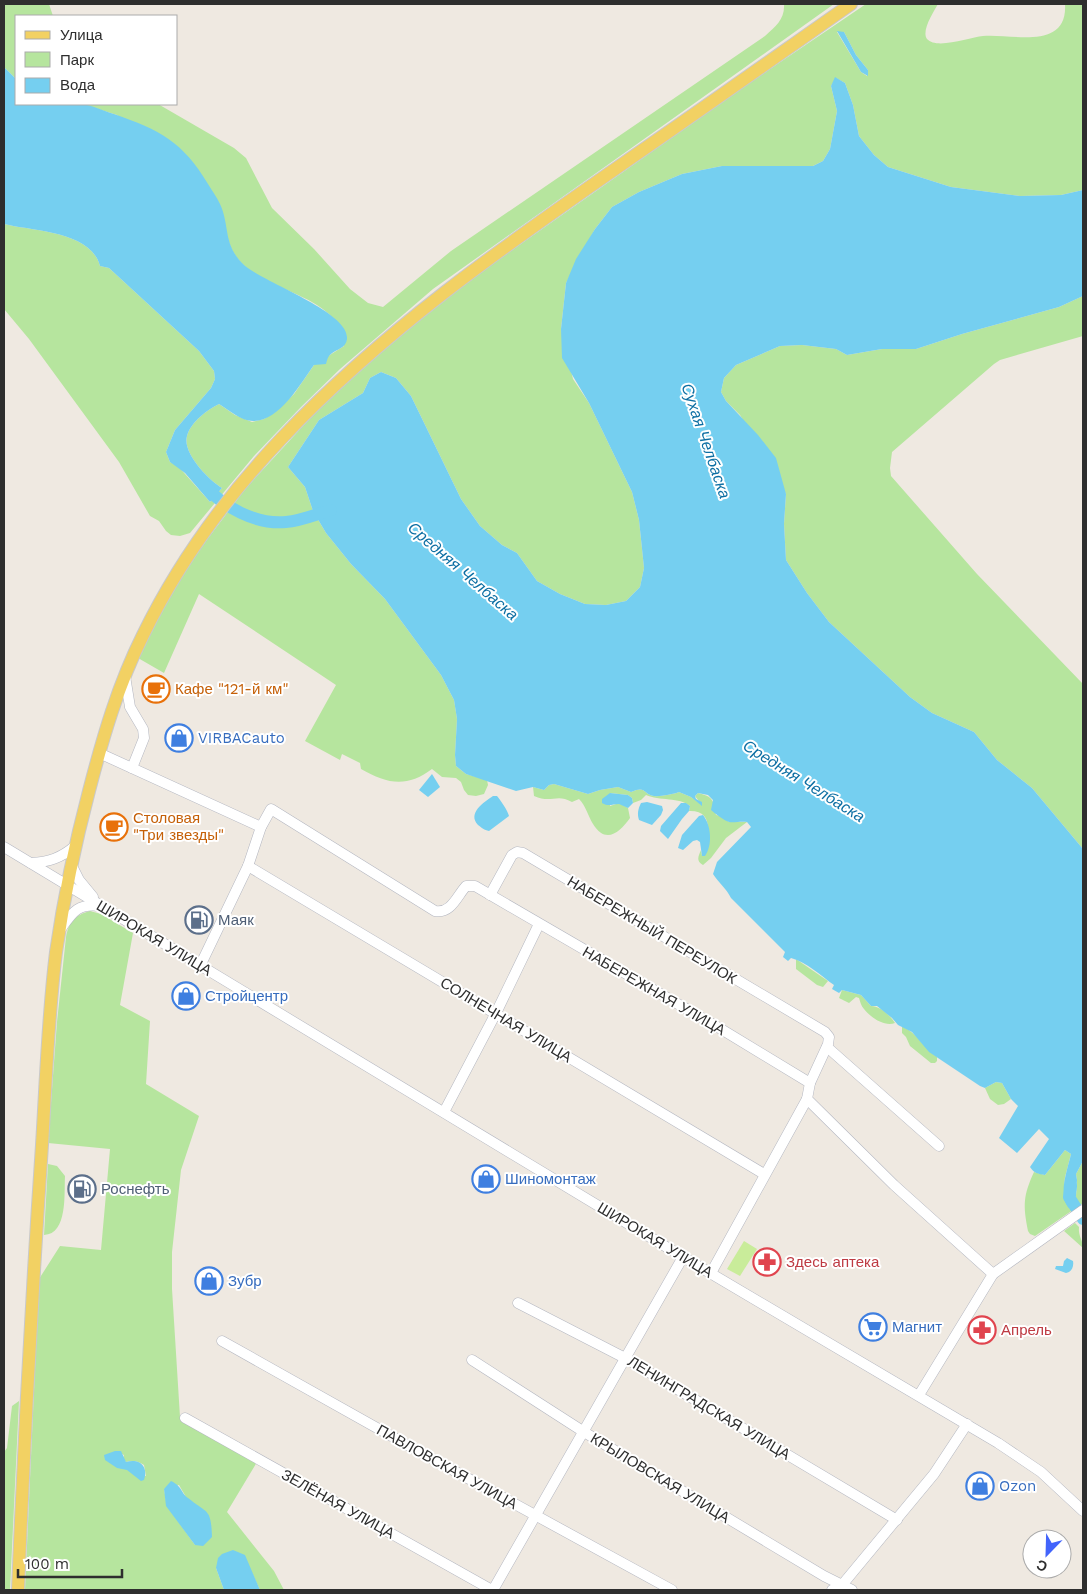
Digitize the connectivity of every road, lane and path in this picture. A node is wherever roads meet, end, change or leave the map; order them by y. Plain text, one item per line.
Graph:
1 (851, 4) edge
2 (125, 674) junction
3 (99, 753) junction
4 (132, 768) junction
5 (261, 827) junction
6 (75, 846) junction
7 (4, 847) edge
8 (30, 863) junction
9 (71, 864) junction
10 (248, 866) junction
11 (66, 885) junction
12 (490, 895) junction
13 (101, 906) junction
14 (539, 924) junction
15 (59, 932) junction
16 (200, 966) junction
17 (496, 1013) junction
18 (828, 1042) junction
19 (810, 1084) junction
20 (807, 1098) junction
21 (444, 1112) junction
22 (939, 1146) dead end
23 (764, 1174) junction
24 (1083, 1210) edge
25 (683, 1257) junction
26 (711, 1273) junction
27 (993, 1274) junction
28 (518, 1303) dead end
29 (222, 1342) dead end
30 (625, 1358) junction
31 (472, 1360) dead end
32 (919, 1396) junction
33 (185, 1418) dead end
34 (967, 1424) junction
35 (584, 1432) junction
36 (1083, 1511) edge
37 (535, 1516) junction
38 (897, 1520) junction
39 (842, 1585) junction
40 (18, 1590) edge
41 (492, 1590) edge
42 (672, 1590) edge
43 (832, 1590) edge
44 (852, 1590) edge

1 - 2 main road
2 - 3 main road
2 - 4 street
3 - 4 street
3 - 6 main road
4 - 5 street
5 - 10 street
5 - 12 street, НАБЕРЕЖНАЯ УЛИЦА
6 - 8 street
6 - 9 main road
7 - 8 street, ШИРОКАЯ УЛИЦА
8 - 11 street, ШИРОКАЯ УЛИЦА
9 - 11 main road
9 - 13 street
10 - 16 street
10 - 17 street, СОЛНЕЧНАЯ УЛИЦА
11 - 13 street, ШИРОКАЯ УЛИЦА
11 - 15 main road
12 - 14 street, НАБЕРЕЖНАЯ УЛИЦА
12 - 18 street, НАБЕРЕЖНЫЙ ПЕРЕУЛОК
13 - 15 street
13 - 16 street, ШИРОКАЯ УЛИЦА
14 - 17 street
14 - 19 street, НАБЕРЕЖНАЯ УЛИЦА
15 - 40 main road
16 - 21 street, ШИРОКАЯ УЛИЦА
17 - 21 street
17 - 23 street, СОЛНЕЧНАЯ УЛИЦА
18 - 19 street
18 - 22 street, НАБЕРЕЖНЫЙ ПЕРЕУЛОК
19 - 20 street
20 - 23 street
20 - 27 street
21 - 25 street, ШИРОКАЯ УЛИЦА
23 - 26 street
24 - 27 street
25 - 26 street, ШИРОКАЯ УЛИЦА
25 - 30 street
26 - 32 street, ШИРОКАЯ УЛИЦА
27 - 32 street
28 - 30 street, ЛЕНИНГРАДСКАЯ УЛИЦА
29 - 37 street, ПАВЛОВСКАЯ УЛИЦА
30 - 35 street
30 - 38 street, ЛЕНИНГРАДСКАЯ УЛИЦА
31 - 35 street, КРЫЛОВСКАЯ УЛИЦА
32 - 34 street, ШИРОКАЯ УЛИЦА
33 - 41 street, ЗЕЛЁНАЯ УЛИЦА
34 - 36 street, ШИРОКАЯ УЛИЦА
34 - 38 street
35 - 37 street
35 - 39 street, КРЫЛОВСКАЯ УЛИЦА
37 - 41 street
37 - 42 street, ПАВЛОВСКАЯ УЛИЦА
38 - 39 street
39 - 43 street
39 - 44 street, КРЫЛОВСКАЯ УЛИЦА

